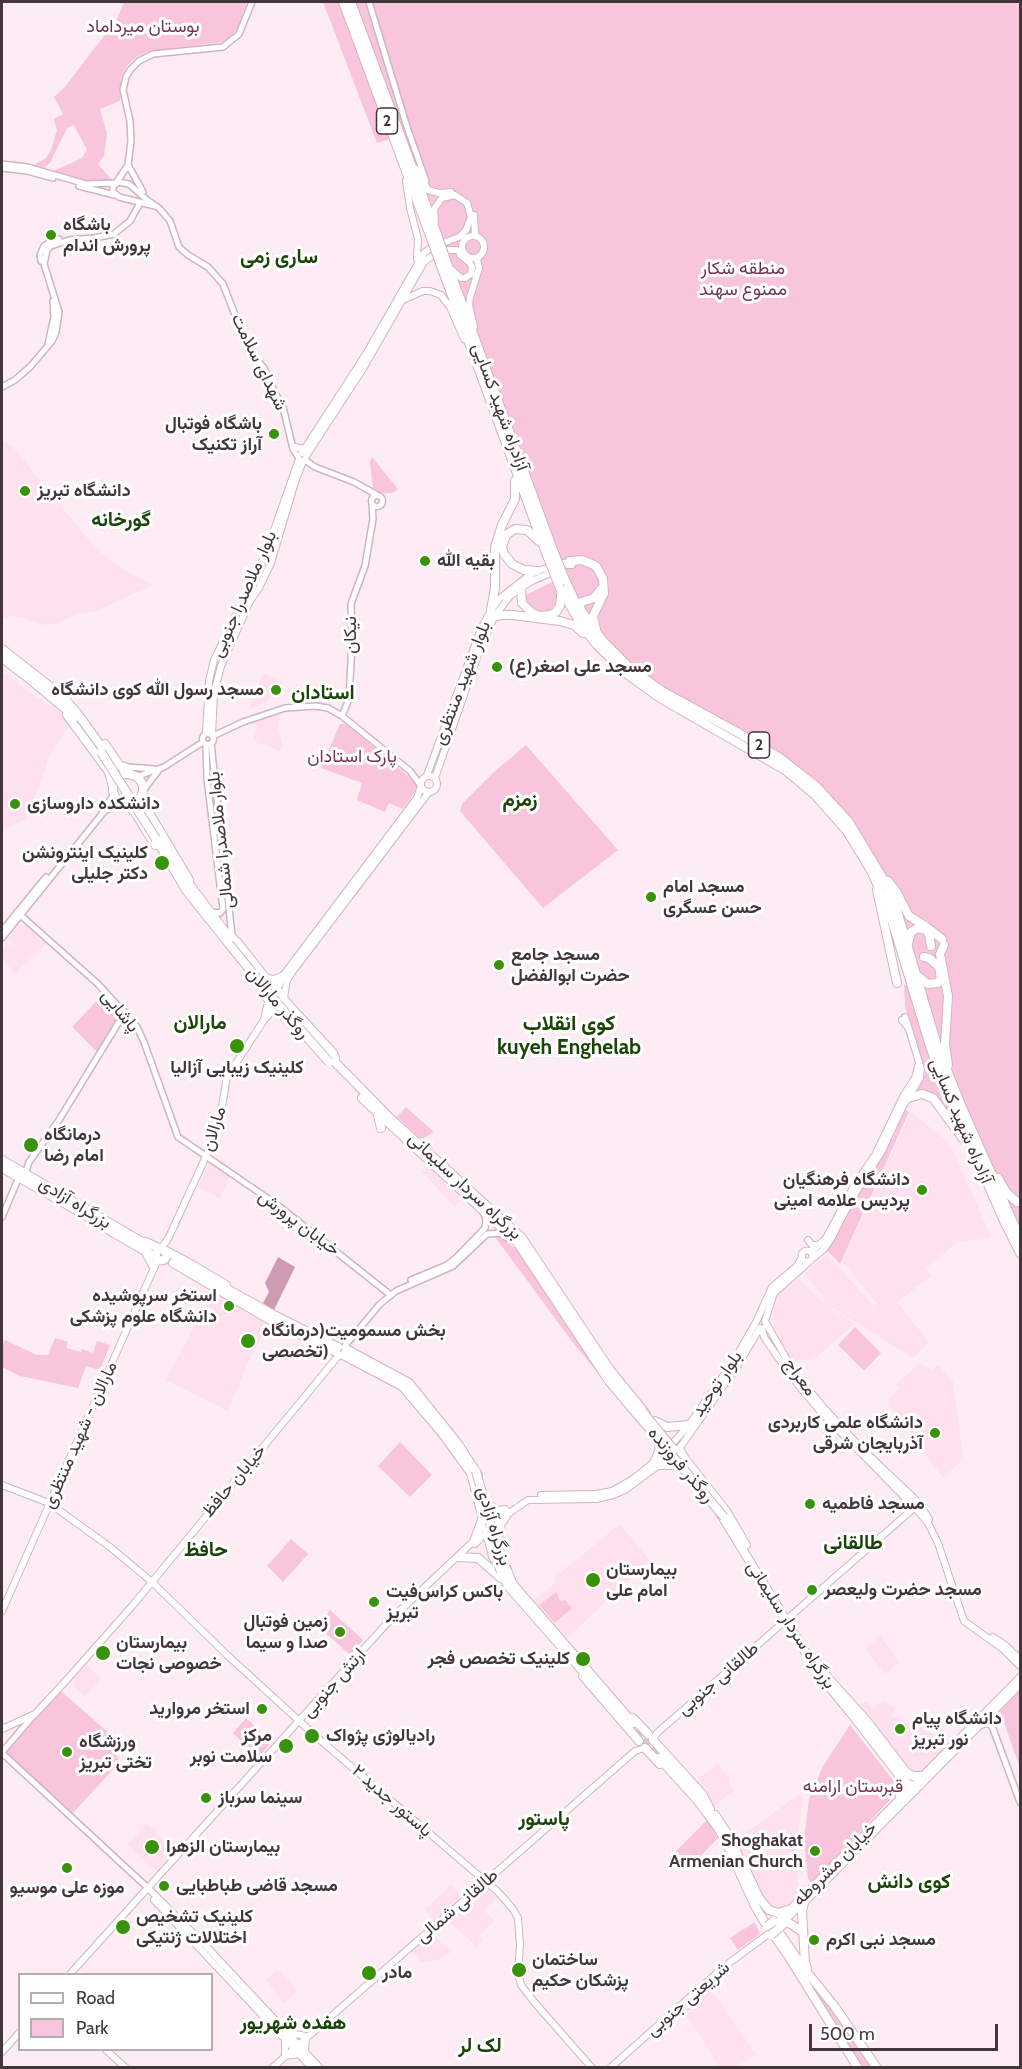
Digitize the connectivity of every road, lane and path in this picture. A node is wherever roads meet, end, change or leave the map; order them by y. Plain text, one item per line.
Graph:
1 (252, 2) edge
2 (343, 2) edge
3 (351, 2) edge
4 (369, 2) edge
5 (402, 151) junction
6 (128, 165) junction
7 (2, 166) edge
8 (116, 183) junction
9 (133, 187) junction
10 (434, 192) junction
11 (115, 195) junction
12 (125, 198) junction
13 (141, 201) junction
14 (153, 204) junction
15 (475, 235) junction
16 (435, 239) junction
17 (465, 239) junction
18 (448, 252) junction
19 (480, 255) junction
20 (467, 256) junction
21 (444, 265) junction
22 (419, 268) junction
23 (478, 268) junction
24 (410, 277) junction
25 (404, 300) junction
26 (477, 343) junction
27 (476, 364) junction
28 (2, 387) edge
29 (291, 440) junction
30 (295, 447) joint
31 (303, 455) junction
32 (514, 468) junction
33 (364, 489) junction
34 (376, 495) junction
35 (371, 503) junction
36 (380, 506) junction
37 (373, 519) junction
38 (550, 552) junction
39 (570, 564) junction
40 (537, 571) junction
41 (521, 588) junction
42 (564, 588) junction
43 (585, 600) junction
44 (581, 611) junction
45 (492, 614) junction
46 (600, 643) junction
47 (2, 649) edge
48 (2, 658) edge
49 (60, 700) junction
50 (342, 716) junction
51 (210, 735) junction
52 (207, 743) junction
53 (119, 764) junction
54 (159, 770) junction
55 (410, 771) junction
56 (109, 772) junction
57 (133, 776) junction
58 (427, 776) junction
59 (435, 778) junction
60 (421, 786) junction
61 (114, 791) junction
62 (429, 792) junction
63 (142, 794) junction
64 (125, 804) junction
65 (145, 806) junction
66 (136, 814) junction
67 (391, 837) junction
68 (873, 867) junction
69 (189, 889) junction
70 (211, 912) junction
71 (19, 914) junction
72 (2, 931) edge
73 (2, 938) edge
74 (228, 938) junction
75 (931, 946) dead end
76 (909, 949) junction
77 (924, 957) dead end
78 (917, 975) junction
79 (266, 978) junction
80 (284, 979) junction
81 (897, 983) dead end
82 (257, 984) junction
83 (276, 991) junction
84 (284, 998) junction
85 (268, 999) junction
86 (276, 1007) junction
87 (294, 1011) junction
88 (124, 1012) junction
89 (904, 1018) dead end
90 (286, 1019) junction
91 (264, 1020) junction
92 (329, 1059) joint
93 (919, 1062) junction
94 (337, 1068) junction
95 (950, 1078) junction
96 (908, 1098) junction
97 (378, 1113) junction
98 (390, 1126) junction
99 (381, 1128) dead end
100 (888, 1133) junction
101 (388, 1135) dead end
102 (978, 1152) junction
103 (206, 1156) junction
104 (2, 1160) edge
105 (2, 1168) edge
106 (29, 1175) junction
107 (19, 1177) junction
108 (1017, 1202) dead end
109 (482, 1210) junction
110 (86, 1212) junction
111 (2, 1217) edge
112 (486, 1226) junction
113 (490, 1232) junction
114 (1020, 1235) edge
115 (807, 1240) dead end
116 (822, 1244) junction
117 (525, 1252) junction
118 (1020, 1253) edge
119 (160, 1254) junction
120 (811, 1257) junction
121 (154, 1269) junction
122 (388, 1293) junction
123 (380, 1304) junction
124 (761, 1324) junction
125 (756, 1335) junction
126 (775, 1338) junction
127 (766, 1339) junction
128 (341, 1351) junction
129 (640, 1412) junction
130 (655, 1422) junction
131 (689, 1425) junction
132 (665, 1434) junction
133 (685, 1436) junction
134 (658, 1442) junction
135 (676, 1446) junction
136 (669, 1453) junction
137 (656, 1464) junction
138 (682, 1470) junction
139 (473, 1472) junction
140 (2, 1486) edge
141 (488, 1504) junction
142 (50, 1505) junction
143 (916, 1506) junction
144 (506, 1512) junction
145 (483, 1513) junction
146 (725, 1516) junction
147 (495, 1523) junction
148 (486, 1532) junction
149 (475, 1539) junction
150 (498, 1540) junction
151 (459, 1557) junction
152 (451, 1562) junction
153 (504, 1571) junction
154 (152, 1582) junction
155 (505, 1582) junction
156 (2, 1611) edge
157 (787, 1619) junction
158 (1020, 1662) edge
159 (582, 1667) junction
160 (1020, 1677) edge
161 (1020, 1685) edge
162 (1012, 1690) junction
163 (995, 1712) junction
164 (35, 1714) junction
165 (300, 1721) junction
166 (981, 1726) junction
167 (633, 1727) junction
168 (2, 1729) edge
169 (652, 1738) junction
170 (642, 1745) junction
171 (2, 1753) edge
172 (659, 1755) junction
173 (895, 1766) junction
174 (899, 1775) junction
175 (922, 1776) junction
176 (908, 1793) junction
177 (1020, 1794) edge
178 (1020, 1802) edge
179 (739, 1863) junction
180 (485, 1881) junction
181 (148, 1890) junction
182 (804, 1903) junction
183 (767, 1908) junction
184 (791, 1909) junction
185 (772, 1929) junction
186 (803, 1932) junction
187 (73, 1973) edge
188 (813, 1980) junction
189 (18, 2034) edge
190 (286, 2036) junction
191 (306, 2036) junction
192 (296, 2046) junction
193 (108, 2051) edge
194 (2, 2053) edge
195 (302, 2053) junction
196 (285, 2056) junction
197 (126, 2067) edge
198 (272, 2067) edge
199 (310, 2067) edge
200 (320, 2067) edge
201 (592, 2067) edge
202 (610, 2067) edge
203 (858, 2067) edge
204 (877, 2067) edge

1 - 6 main road
2 - 5 highway, 2
3 - 5 highway, 2
4 - 10 main road
5 - 10 main road
5 - 16 highway, 2
5 - 24 main road
6 - 8 main road
6 - 9 main road
6 - 14 main road, شهدای سلامت
7 - 8 main road
7 - 11 main road
8 - 9 main road
8 - 11 main road
9 - 12 main road
9 - 13 main road
10 - 15 main road
11 - 12 main road
12 - 13 main road
13 - 14 main road
13 - 28 main road
14 - 29 main road, شهدای سلامت
15 - 17 main road
15 - 19 main road
16 - 21 highway, 2, bridge
16 - 22 main road
17 - 20 main road
17 - 22 main road
18 - 20 main road
18 - 21 main road
18 - 22 main road
19 - 20 main road
19 - 23 main road
20 - 23 main road
21 - 26 highway, آزادراه شهید کسایی / 2
21 - 27 highway, آزادراه شهید کسایی / 2
22 - 24 main road, بلوار ملاصدرا جنوبی
22 - 25 main road, بلوار ملاصدرا جنوبی
23 - 26 main road
24 - 31 main road, بلوار ملاصدرا جنوبی
25 - 27 main road
25 - 31 main road, بلوار ملاصدرا جنوبی
26 - 38 highway, آزادراه شهید کسایی / 2
27 - 32 highway, آزادراه شهید کسایی / 2
29 - 30 main road
29 - 31 main road
30 - 31 main road
31 - 33 main road
31 - 51 main road, بلوار ملاصدرا جنوبی
32 - 38 highway, آزادراه شهید کسایی / 2
32 - 45 highway
33 - 34 main road
33 - 35 main road
34 - 35 main road
34 - 36 main road
35 - 36 main road
35 - 37 main road
36 - 37 main road
37 - 50 main road, نیکان
38 - 40 highway
38 - 42 highway, 2, bridge
38 - 42 highway, 2, bridge
39 - 40 main road, بلوار شهید منتظری
39 - 41 main road, بلوار شهید منتظری
39 - 43 highway
39 - 46 highway
40 - 45 main road, بلوار شهید منتظری
41 - 42 highway
41 - 45 main road, بلوار شهید منتظری
42 - 43 highway
42 - 44 highway, 2
42 - 46 highway, 2
43 - 44 highway
44 - 46 highway, 2
45 - 46 highway
45 - 58 main road, بلوار شهید منتظری
45 - 59 main road, بلوار شهید منتظری
46 - 68 highway, 2
47 - 49 highway
48 - 49 highway
49 - 53 highway
49 - 56 highway
49 - 69 highway, bridge
50 - 51 main road
50 - 55 main road
51 - 52 main road
51 - 52 main road
52 - 54 main road
52 - 70 main road, بلوار ملاصدرا شمالی
52 - 74 main road, بلوار ملاصدرا شمالی
53 - 54 main road
53 - 56 highway
53 - 57 highway
54 - 57 main road
54 - 63 main road
55 - 58 main road
55 - 60 main road
56 - 61 highway
57 - 61 highway
57 - 63 highway
58 - 59 main road
58 - 60 main road
59 - 62 main road
60 - 62 main road
60 - 67 main road
61 - 64 highway
61 - 71 main road
62 - 67 main road
63 - 64 highway
63 - 65 highway
64 - 66 highway
64 - 71 main road
65 - 66 highway
65 - 69 highway
66 - 69 highway
67 - 80 main road
68 - 76 highway, 2
68 - 81 highway
68 - 95 highway
68 - 102 highway, آزادراه شهید کسایی / 2
69 - 70 highway
69 - 74 highway
70 - 74 highway
71 - 72 main road
71 - 73 main road
71 - 88 main road, پاشایی
74 - 79 highway
74 - 82 highway
74 - 92 highway, روگذر مارالان, bridge
75 - 76 highway
76 - 78 highway, 2
77 - 78 highway
78 - 95 highway, آزادراه شهید کسایی / 2
79 - 80 highway
79 - 82 highway
79 - 83 highway
80 - 83 main road
80 - 84 main road
82 - 85 highway
83 - 84 highway
83 - 85 highway
84 - 86 highway
84 - 87 highway
85 - 86 highway
85 - 91 main road
86 - 90 highway
86 - 91 main road
87 - 90 highway
87 - 94 highway
88 - 103 main road, پاشایی
88 - 106 main road
89 - 93 main road
90 - 94 highway
91 - 103 main road, مارالان
92 - 94 highway, بزرگراه سردار سلیمانی
93 - 96 main road, بلوار توحید
93 - 100 main road, بلوار توحید
94 - 97 highway, بزرگراه سردار سلیمانی
94 - 129 highway, بزرگراه سردار سلیمانی
95 - 102 highway, آزادراه شهید کسایی / 2
96 - 100 main road, بلوار توحید
96 - 102 highway
97 - 98 highway, بزرگراه سردار سلیمانی
97 - 99 highway
98 - 101 highway
98 - 109 highway, بزرگراه سردار سلیمانی
100 - 116 main road, بلوار توحید
100 - 120 main road, بلوار توحید
102 - 108 highway
102 - 114 highway, آزادراه شهید کسایی / 2
102 - 118 highway, آزادراه شهید کسایی / 2
103 - 119 main road, مارالان
103 - 122 main road, خیابان پرورش
104 - 106 highway, بزرگراه آزادی
105 - 107 highway, بزرگراه آزادی
106 - 110 highway, بزرگراه آزادی
107 - 110 highway, بزرگراه آزادی
107 - 111 main road
109 - 112 main road
109 - 117 highway, بزرگراه سردار سلیمانی
110 - 119 highway, بزرگراه آزادی
112 - 113 main road
112 - 122 main road
113 - 117 main road
113 - 123 main road
115 - 116 main road
116 - 120 main road, بلوار توحید
117 - 129 highway, بزرگراه سردار سلیمانی
119 - 121 main road
119 - 121 main road, مارالان - شهید منتظری
119 - 128 highway, بزرگراه آزادی
120 - 124 main road, بلوار توحید
120 - 124 main road, بلوار توحید
121 - 142 main road, مارالان - شهید منتظری
122 - 123 main road
123 - 128 main road
124 - 125 main road, بلوار توحید
124 - 126 main road, معراج
124 - 127 main road, معراج
124 - 131 main road, بلوار توحید
125 - 127 main road
125 - 133 main road, بلوار توحید
126 - 127 main road
126 - 143 main road, معراج
127 - 143 main road, معراج
128 - 139 highway, بزرگراه آزادی
128 - 154 main road, خیابان حافظ
129 - 130 highway, بزرگراه سردار سلیمانی
129 - 134 highway, بزرگراه سردار سلیمانی
129 - 146 highway, روگذر فروزنده, bridge
130 - 131 highway
130 - 132 highway, بزرگراه سردار سلیمانی
131 - 133 main road, بلوار توحید
132 - 134 highway
132 - 135 highway, بزرگراه سردار سلیمانی
133 - 135 main road, بلوار توحید
134 - 136 highway, بزرگراه سردار سلیمانی
134 - 137 highway
135 - 136 highway
135 - 146 highway, بزرگراه سردار سلیمانی
136 - 137 main road
136 - 138 highway, بزرگراه سردار سلیمانی
137 - 138 highway
137 - 144 main road
138 - 146 highway, بزرگراه سردار سلیمانی
139 - 141 highway, بزرگراه آزادی
139 - 145 highway, بزرگراه آزادی
139 - 153 highway, bridge
140 - 142 main road, پاستور جدید ۲
141 - 144 highway
141 - 147 highway, بزرگراه آزادی
142 - 154 main road, پاستور جدید ۲
142 - 156 main road, مارالان - شهید منتظری
143 - 157 main road
143 - 158 main road, معراج
144 - 147 main road
144 - 150 highway
145 - 148 highway, بزرگراه آزادی
145 - 149 highway
146 - 157 highway, بزرگراه سردار سلیمانی
147 - 148 main road
147 - 150 highway, بزرگراه آزادی
148 - 149 main road
148 - 151 main road
148 - 153 highway, بزرگراه آزادی
149 - 152 main road
150 - 153 highway, بزرگراه آزادی
151 - 152 main road
151 - 155 highway
152 - 165 main road, ارتش جنوبی
153 - 155 highway, بزرگراه آزادی
153 - 159 highway, بزرگراه آزادی
154 - 164 main road, خیابان حافظ
154 - 165 main road, پاستور جدید ۲
155 - 159 highway, بزرگراه آزادی
157 - 169 main road, طالقانی جنوبی
157 - 173 highway, بزرگراه سردار سلیمانی
159 - 167 highway, بزرگراه آزادی
160 - 162 main road, خیابان مشروطه
161 - 162 main road, خیابان مشروطه
162 - 163 main road, خیابان مشروطه
162 - 175 main road, خیابان مشروطه
163 - 166 main road, خیابان مشروطه
163 - 177 main road
164 - 168 main road, خیابان حافظ
164 - 171 main road
165 - 180 main road, پاستور جدید ۲
165 - 181 main road, ارتش جنوبی
166 - 176 main road, خیابان مشروطه
166 - 178 main road
167 - 169 highway, بزرگراه آزادی
167 - 170 highway, بزرگراه آزادی
169 - 170 highway
169 - 170 highway
169 - 172 highway, بزرگراه آزادی
170 - 172 highway, بزرگراه آزادی
170 - 180 main road, طالقانی شمالی
171 - 181 main road
172 - 179 highway, بزرگراه آزادی
173 - 174 highway, بزرگراه سردار سلیمانی
173 - 175 highway
174 - 176 highway, بزرگراه سردار سلیمانی
174 - 176 highway
175 - 176 main road, خیابان مشروطه
176 - 182 main road, خیابان مشروطه
176 - 184 main road, خیابان مشروطه
179 - 183 highway
179 - 185 highway, بزرگراه آزادی
180 - 191 main road, طالقانی شمالی
180 - 201 main road, پاستور جدید ۲
181 - 187 main road, ارتش جنوبی
181 - 190 main road
182 - 185 main road, خیابان مشروطه
182 - 186 highway
183 - 184 highway
183 - 185 highway
184 - 185 main road, خیابان مشروطه
185 - 186 highway
185 - 188 highway, بزرگراه آزادی
185 - 202 main road, شریعتی جنوبی
185 - 203 highway, بزرگراه آزادی
186 - 188 highway
188 - 204 highway, بزرگراه آزادی
189 - 194 main road
190 - 191 main road
190 - 192 main road
190 - 196 main road
191 - 192 main road, طالقانی شمالی
191 - 195 main road
192 - 195 main road
192 - 196 main road, طالقانی شمالی
193 - 197 main road
195 - 196 main road
195 - 199 main road
195 - 200 main road
196 - 198 main road, طالقانی شمالی

